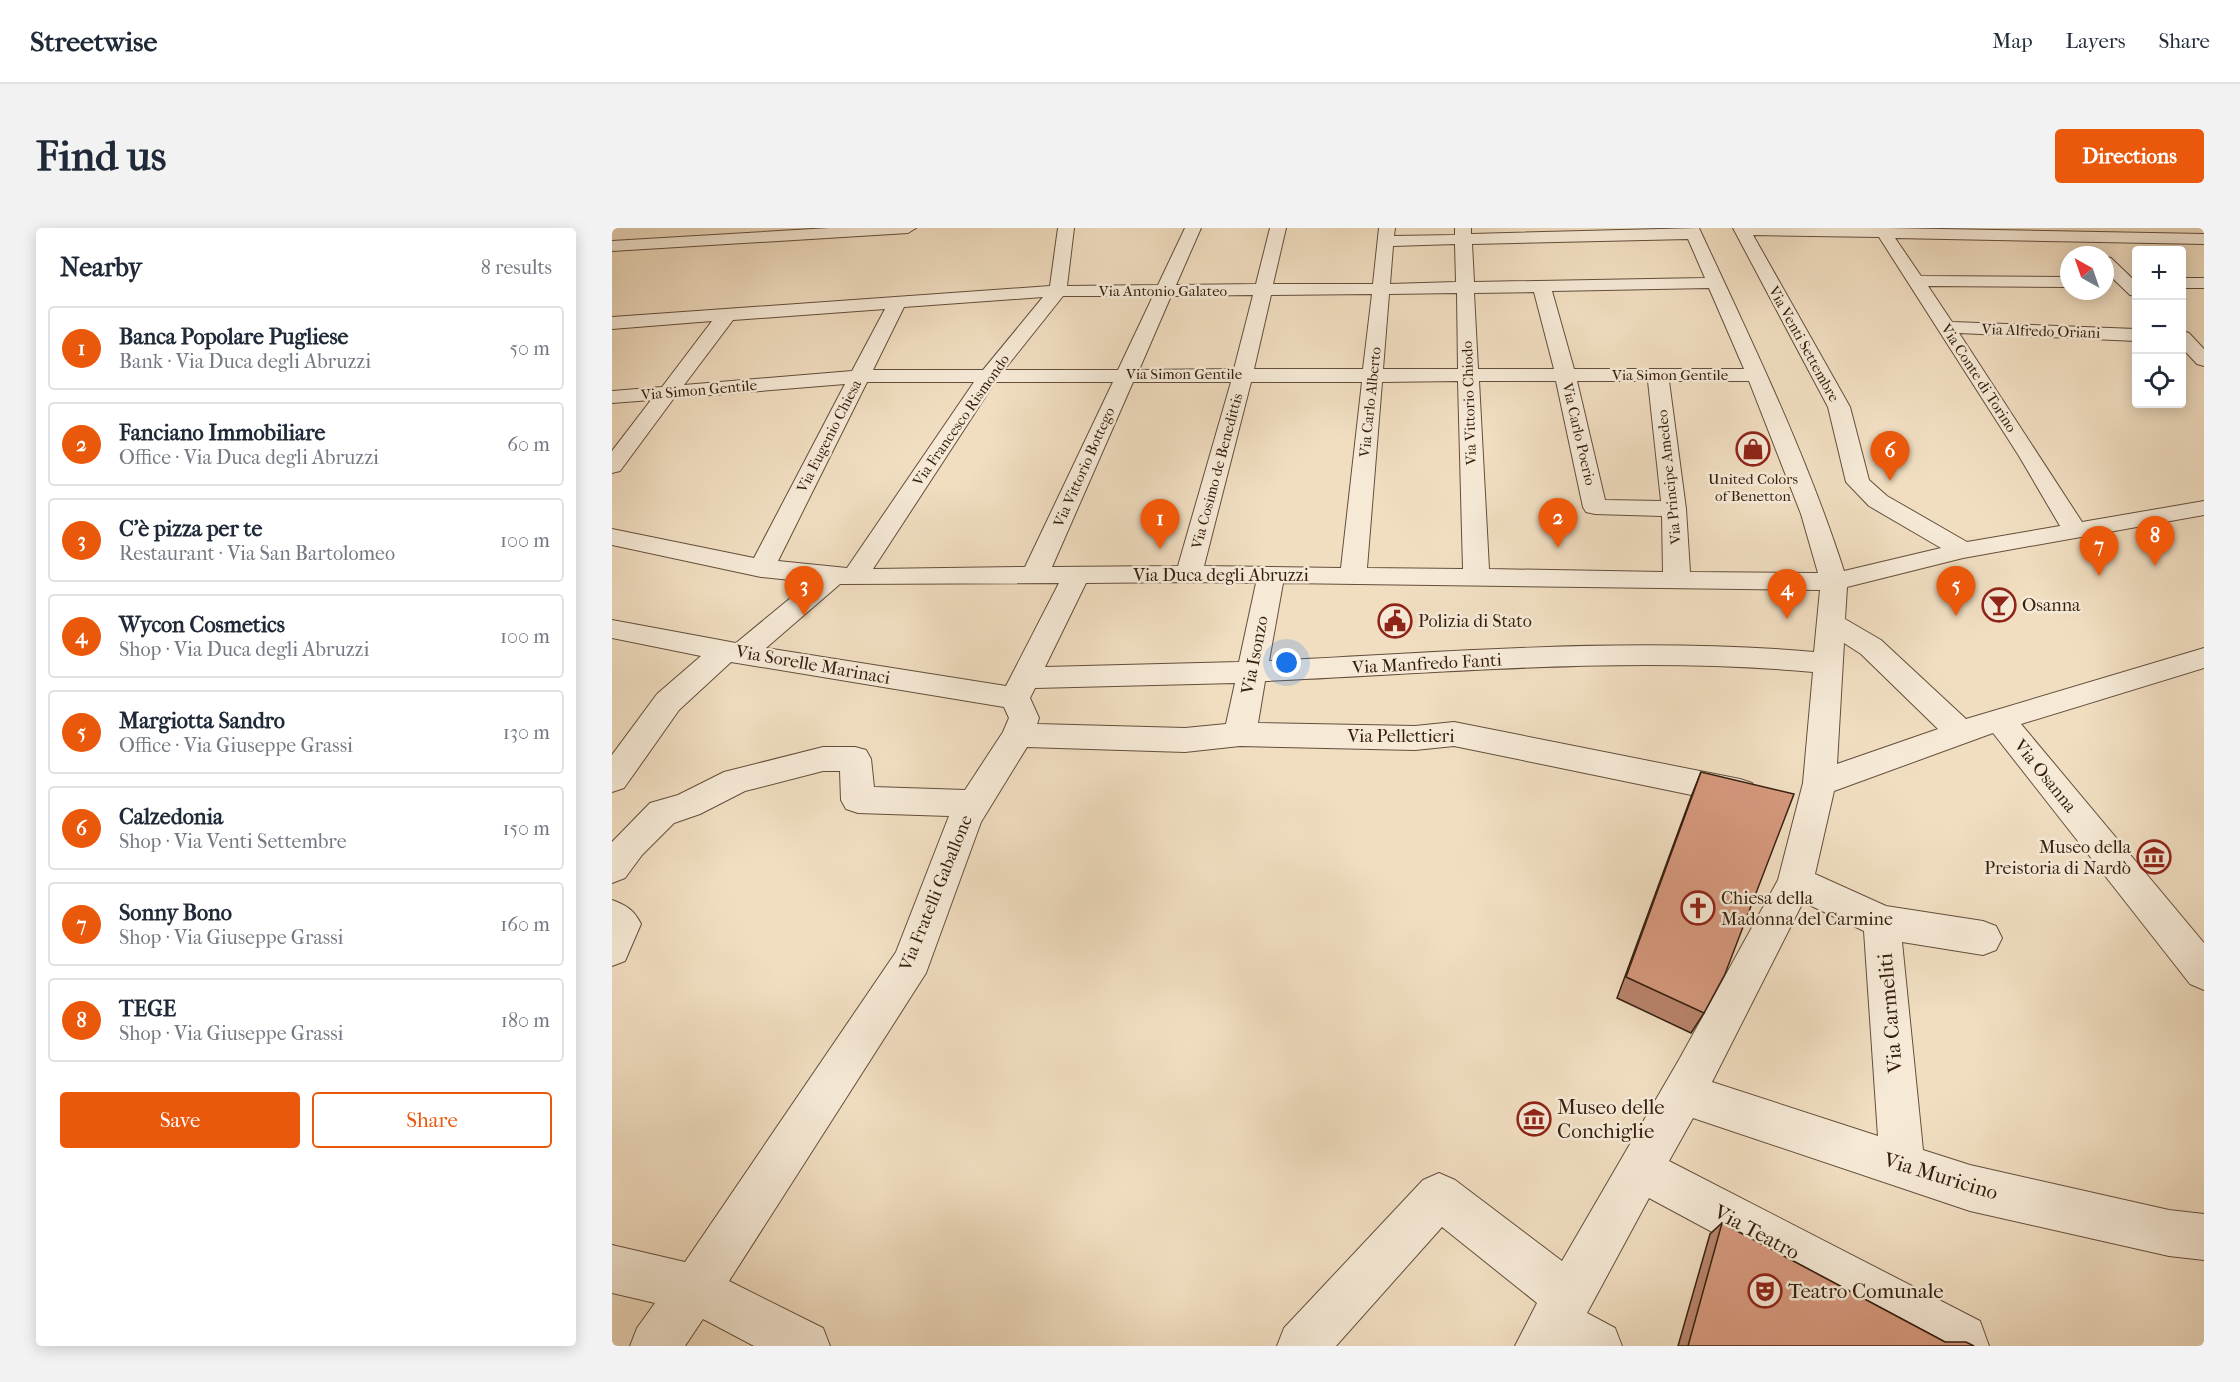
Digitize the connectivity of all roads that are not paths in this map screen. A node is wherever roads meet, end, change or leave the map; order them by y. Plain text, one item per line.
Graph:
1 (908, 228) edge
2 (1066, 228) edge
3 (1193, 228) edge
4 (1278, 228) edge
5 (1741, 229) edge
6 (1693, 231) edge
7 (1882, 231) edge
8 (765, 232) edge
9 (1463, 233) edge
10 (2074, 233) edge
11 (1387, 234) edge
12 (2204, 239) edge
13 (612, 246) edge
14 (2088, 246) edge
15 (2114, 268) edge
16 (1916, 280) junction
17 (2060, 282) edge
18 (1715, 283) junction
19 (2114, 283) edge
20 (2132, 283) edge
21 (2186, 283) edge
22 (2204, 283) edge
23 (1541, 285) junction
24 (2132, 285) edge
25 (1465, 287) junction
26 (1165, 290) junction
27 (1382, 290) junction
28 (1058, 291) junction
29 (1262, 291) junction
30 (897, 303) junction
31 (727, 315) junction
32 (612, 322) edge
33 (1945, 327) junction
34 (2132, 335) edge
35 (2186, 342) edge
36 (2204, 360) edge
37 (1126, 374) junction
38 (1243, 374) junction
39 (1373, 374) junction
40 (1468, 374) junction
41 (1565, 374) junction
42 (989, 375) junction
43 (1658, 375) junction
44 (1757, 375) junction
45 (859, 376) junction
46 (669, 393) junction
47 (612, 397) edge
48 (612, 466) edge
49 (2204, 508) edge
50 (1674, 509) junction
51 (2074, 530) junction
52 (612, 537) edge
53 (1963, 550) junction
54 (761, 569) junction
55 (1189, 574) junction
56 (1035, 575) junction
57 (1077, 575) junction
58 (1271, 575) junction
59 (1353, 575) junction
60 (844, 576) junction
61 (1476, 577) junction
62 (1677, 580) junction
63 (1834, 582) junction
64 (1831, 623) junction
65 (612, 629) edge
66 (733, 652) junction
67 (2204, 658) edge
68 (1828, 663) junction
69 (1252, 672) junction
70 (1020, 688) junction
71 (1999, 720) junction
72 (1962, 733) junction
73 (1240, 734) junction
74 (1018, 735) junction
75 (612, 779) edge
76 (1794, 798) junction
77 (974, 804) junction
78 (612, 868) edge
79 (1795, 882) junction
80 (612, 916) edge
81 (1882, 922) junction
82 (1983, 938) dead end
83 (612, 950) edge
84 (2204, 972) edge
85 (1683, 1094) junction
86 (1902, 1164) junction
87 (1639, 1169) junction
88 (2204, 1237) edge
89 (612, 1269) edge
90 (693, 1288) junction
91 (1554, 1322) edge
92 (655, 1346) edge
93 (806, 1346) edge
94 (1302, 1346) edge
95 (1597, 1346) edge
96 (1964, 1346) edge

1 - 8 street
2 - 28 street
3 - 26 street, Via Vittorio Bottego
4 - 29 street, Via Cosimo de Benedittis
5 - 7 street
5 - 53 street, Via Venti Settembre
6 - 9 street
6 - 18 street
7 - 10 street
7 - 16 street, Via Conte di Torino
8 - 13 street
9 - 11 street
9 - 25 street, Via Vittorio Chiodo
10 - 12 street
10 - 14 street
11 - 27 street, Via Carlo Alberto
15 - 20 street
16 - 17 street
16 - 33 street, Via Conte di Torino
18 - 23 street, Via Antonio Galateo
18 - 44 street
19 - 24 street
21 - 22 street
23 - 25 street, Via Antonio Galateo
23 - 41 street, Via Carlo Poerio
25 - 27 street, Via Antonio Galateo
25 - 40 street, Via Vittorio Chiodo
26 - 28 street, Via Antonio Galateo
26 - 29 street, Via Antonio Galateo
26 - 37 street, Via Vittorio Bottego
27 - 29 street, Via Antonio Galateo
27 - 39 street, Via Carlo Alberto
28 - 30 street, Via Antonio Galateo
28 - 42 street, Via Francesco Rismondo
29 - 38 street, Via Cosimo de Benedittis
30 - 31 street, Via Antonio Galateo
30 - 45 street, Via Eugenio Chiesa
31 - 32 street, Via Antonio Galateo
31 - 46 street
33 - 34 street, Via Alfredo Oriani
33 - 51 street, Via Conte di Torino
35 - 36 street
37 - 38 street, Via Simon Gentile
37 - 42 street, Via Simon Gentile
37 - 56 street, Via Vittorio Bottego
38 - 39 street, Via Simon Gentile
38 - 55 street, Via Cosimo de Benedittis
39 - 40 street, Via Simon Gentile
39 - 59 street, Via Carlo Alberto
40 - 41 street, Via Simon Gentile
40 - 61 street, Via Vittorio Chiodo
41 - 43 street, Via Simon Gentile
41 - 50 street, Via Carlo Poerio
42 - 45 street, Via Simon Gentile
42 - 60 street, Via Francesco Rismondo
43 - 44 street, Via Simon Gentile
43 - 50 street, Via Principe Amedeo
44 - 63 street
45 - 46 street, Via Simon Gentile
45 - 54 street, Via Eugenio Chiesa
46 - 47 street, Via Simon Gentile
46 - 48 street
49 - 51 street, Via Duca degli Abruzzi
50 - 62 street, Via Principe Amedeo
51 - 53 street, Via Duca degli Abruzzi
52 - 54 street, Via Duca degli Abruzzi
53 - 63 street, Via Duca degli Abruzzi
54 - 60 street, Via Duca degli Abruzzi
55 - 57 street, Via Duca degli Abruzzi
55 - 58 street, Via Duca degli Abruzzi
56 - 57 street, Via Duca degli Abruzzi
56 - 60 street, Via Duca degli Abruzzi
57 - 70 street
58 - 59 street, Via Duca degli Abruzzi
58 - 69 street, Via Isonzo
59 - 61 street, Via Duca degli Abruzzi
60 - 66 street, Via Francesco Rismondo
61 - 62 street, Via Duca degli Abruzzi
62 - 63 street, Via Duca degli Abruzzi
63 - 64 street
64 - 68 street
64 - 72 street
65 - 66 street, Via Sorelle Marinaci
66 - 70 street, Via Sorelle Marinaci
66 - 75 street, Via Francesco Rismondo
67 - 71 street
68 - 69 street, Via Manfredo Fanti
68 - 76 street
69 - 70 street, Via Manfredo Fanti
69 - 73 street, Via Isonzo
70 - 74 street
71 - 72 street
71 - 84 street, Via Osanna
72 - 76 street
73 - 74 street, Via Pellettieri
73 - 76 street, Via Pellettieri
74 - 77 street, Via Fratelli Gaballone
76 - 79 street
77 - 78 street
77 - 90 street, Via Fratelli Gaballone
79 - 81 street
79 - 85 street
80 - 83 street
81 - 82 street
81 - 86 street, Via Carmeliti
85 - 86 street, Via Muricino
85 - 87 street
86 - 88 street, Via Muricino
87 - 91 street
87 - 96 street, Via Teatro
89 - 90 street
90 - 92 street, Via Fratelli Gaballone
90 - 93 street
91 - 94 street
91 - 95 street

